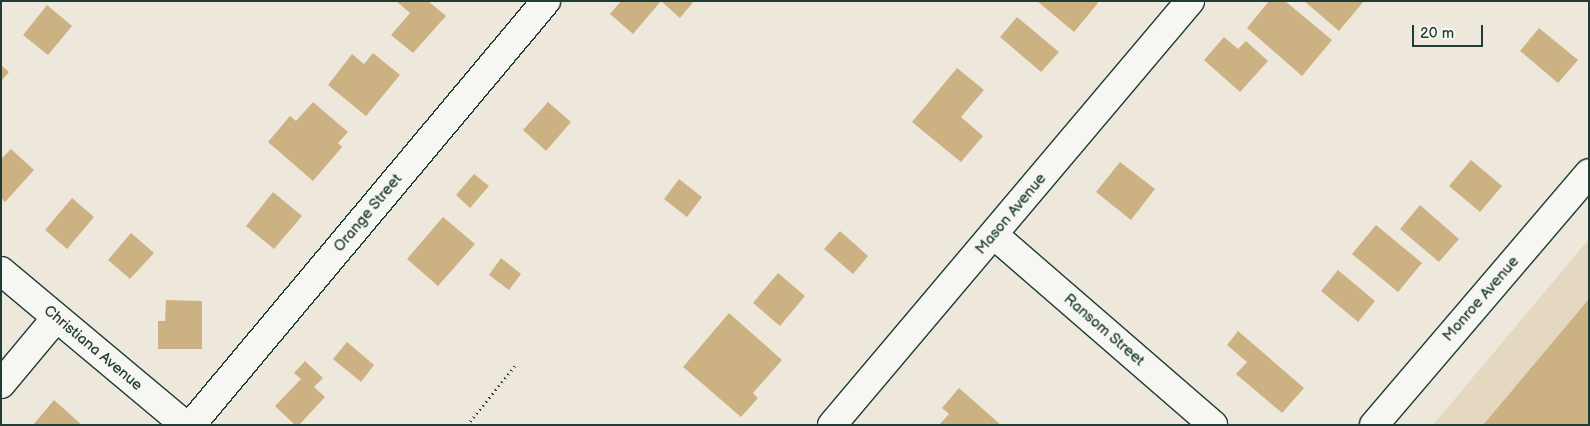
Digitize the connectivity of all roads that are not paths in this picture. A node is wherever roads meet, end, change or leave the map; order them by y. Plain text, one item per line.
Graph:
1 (546, 1) edge
2 (1190, 1) edge
3 (1589, 173) edge
4 (994, 235) junction
5 (1, 271) edge
6 (56, 318) junction
7 (1, 384) edge
8 (185, 425) edge
9 (191, 425) edge
10 (832, 425) edge
11 (1213, 425) edge
12 (1374, 425) edge

1 - 9 street, Orange Street
2 - 4 street, Mason Avenue
3 - 12 street, Monroe Avenue
4 - 10 street, Mason Avenue
4 - 11 street, Ransom Street
5 - 6 street, Christiana Avenue
6 - 7 street
6 - 8 street, Christiana Avenue

